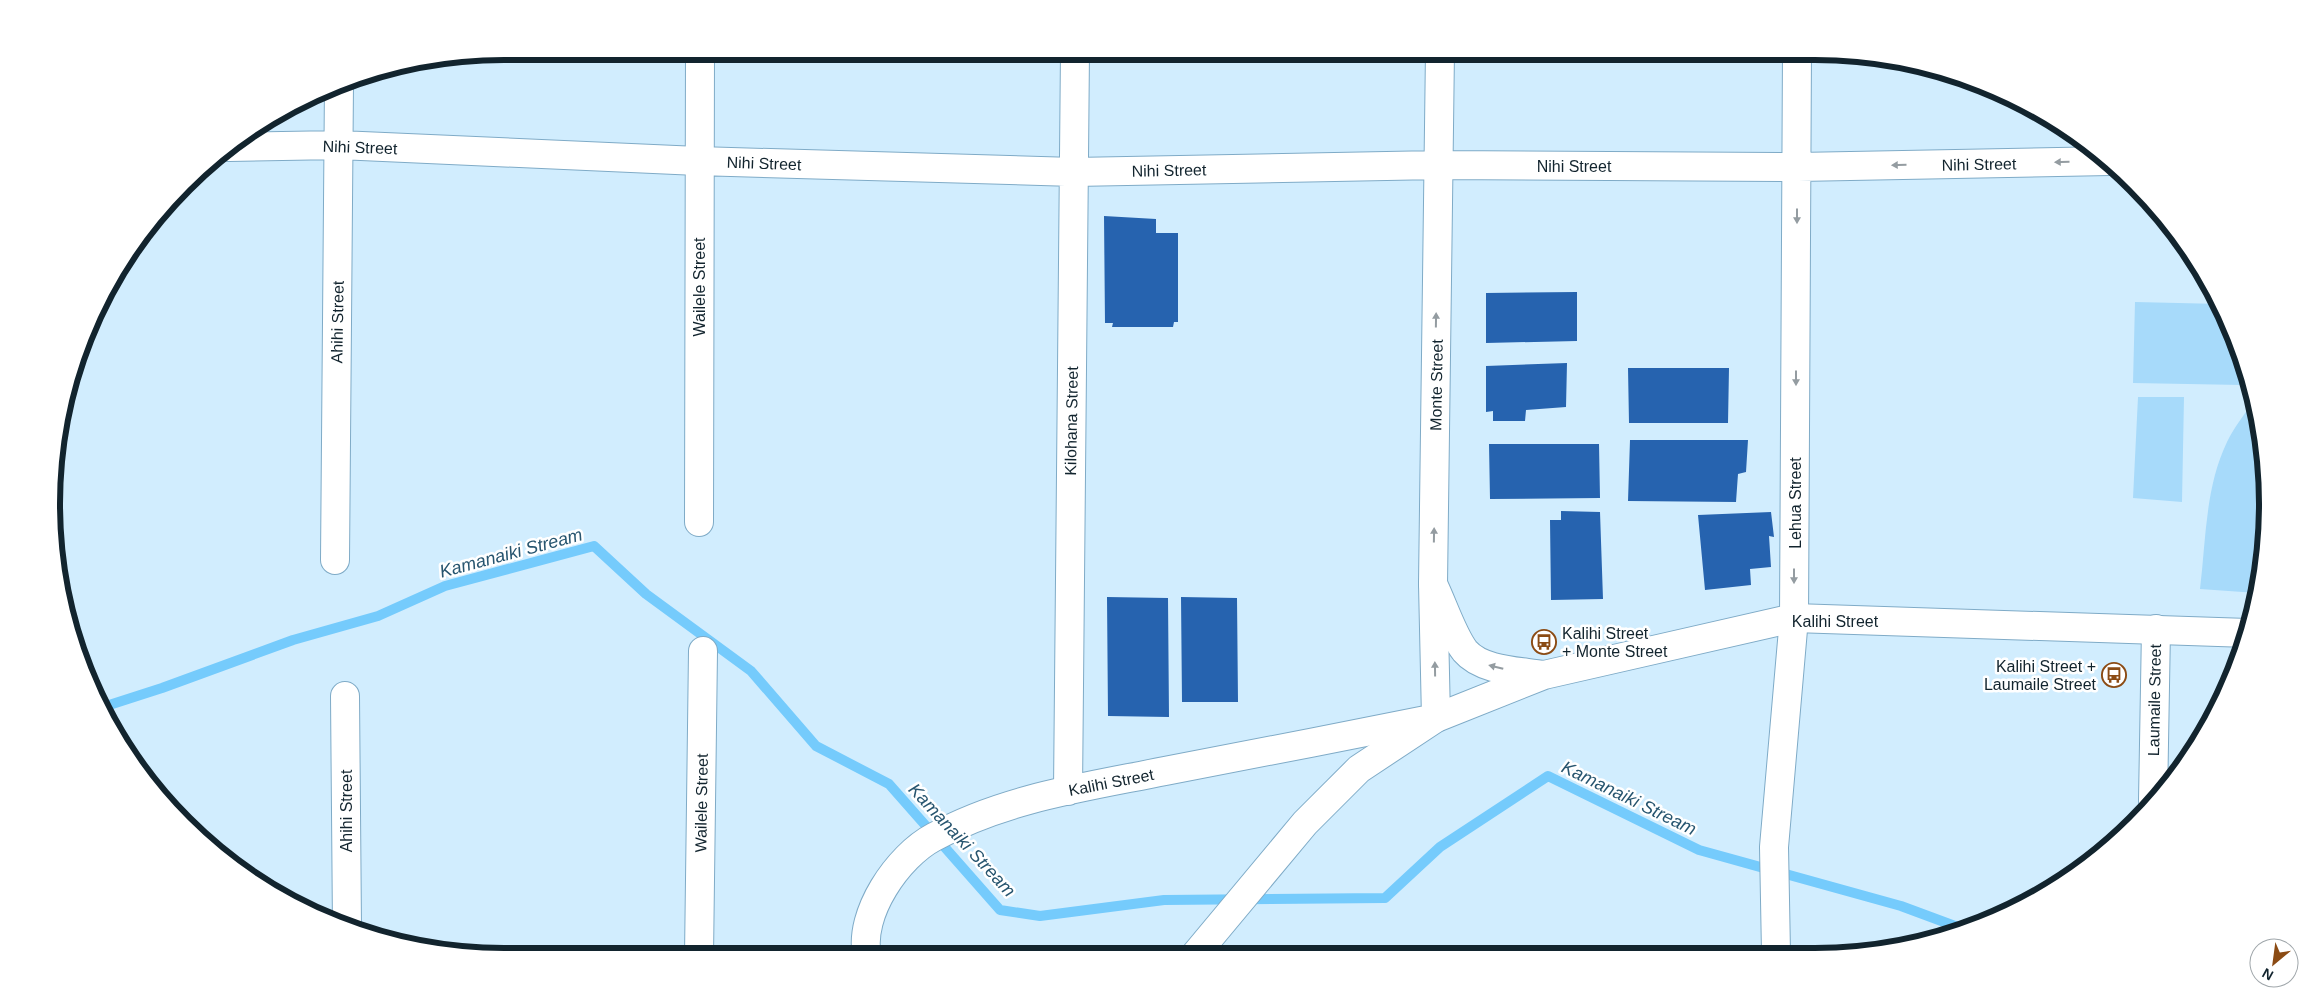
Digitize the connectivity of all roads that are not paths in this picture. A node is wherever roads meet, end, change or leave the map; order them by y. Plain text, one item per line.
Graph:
1 (700, 60) edge
2 (1074, 60) edge
3 (1440, 60) edge
4 (1797, 60) edge
5 (339, 92) edge
6 (339, 145) junction
7 (241, 147) edge
8 (698, 161) junction
9 (2097, 161) edge
10 (1438, 165) junction
11 (1798, 167) junction
12 (1074, 172) junction
13 (699, 522) dead end
14 (335, 560) dead end
15 (1433, 584) junction
16 (1794, 618) junction
17 (2156, 630) junction
18 (2240, 633) edge
19 (703, 651) dead end
20 (1544, 675) junction
21 (345, 696) dead end
22 (1436, 718) junction
23 (1068, 791) junction
24 (2152, 793) edge
25 (347, 919) edge
26 (699, 948) edge
27 (865, 948) edge
28 (1201, 948) edge
29 (1776, 948) edge

1 - 8 street, Wailele Street
2 - 12 street, Kilohana Street
3 - 10 street, Monte Street
4 - 11 street, Lehua Street
5 - 6 street, Ahihi Street
6 - 7 street, Nihi Street
6 - 8 street, Nihi Street
6 - 14 street, Ahihi Street
8 - 12 street, Nihi Street
8 - 13 street, Wailele Street
9 -> 11 street, Nihi Street
10 - 11 street, Nihi Street
10 - 12 street, Nihi Street
15 -> 10 street, Monte Street
11 -> 16 street, Lehua Street
12 - 23 street, Kilohana Street
20 -> 15 street
22 -> 15 street, Monte Street
16 - 17 street, Kalihi Street
16 - 20 street, Kalihi Street
16 - 29 street, Lehua Street
17 - 18 street, Kalihi Street
17 - 24 street, Laumaile Street
19 - 26 street, Wailele Street
20 - 22 street, Kalihi Street
21 - 25 street, Ahihi Street
22 - 23 street, Kalihi Street
22 - 28 street, Kalihi Street
23 - 27 street, Kalihi Street

